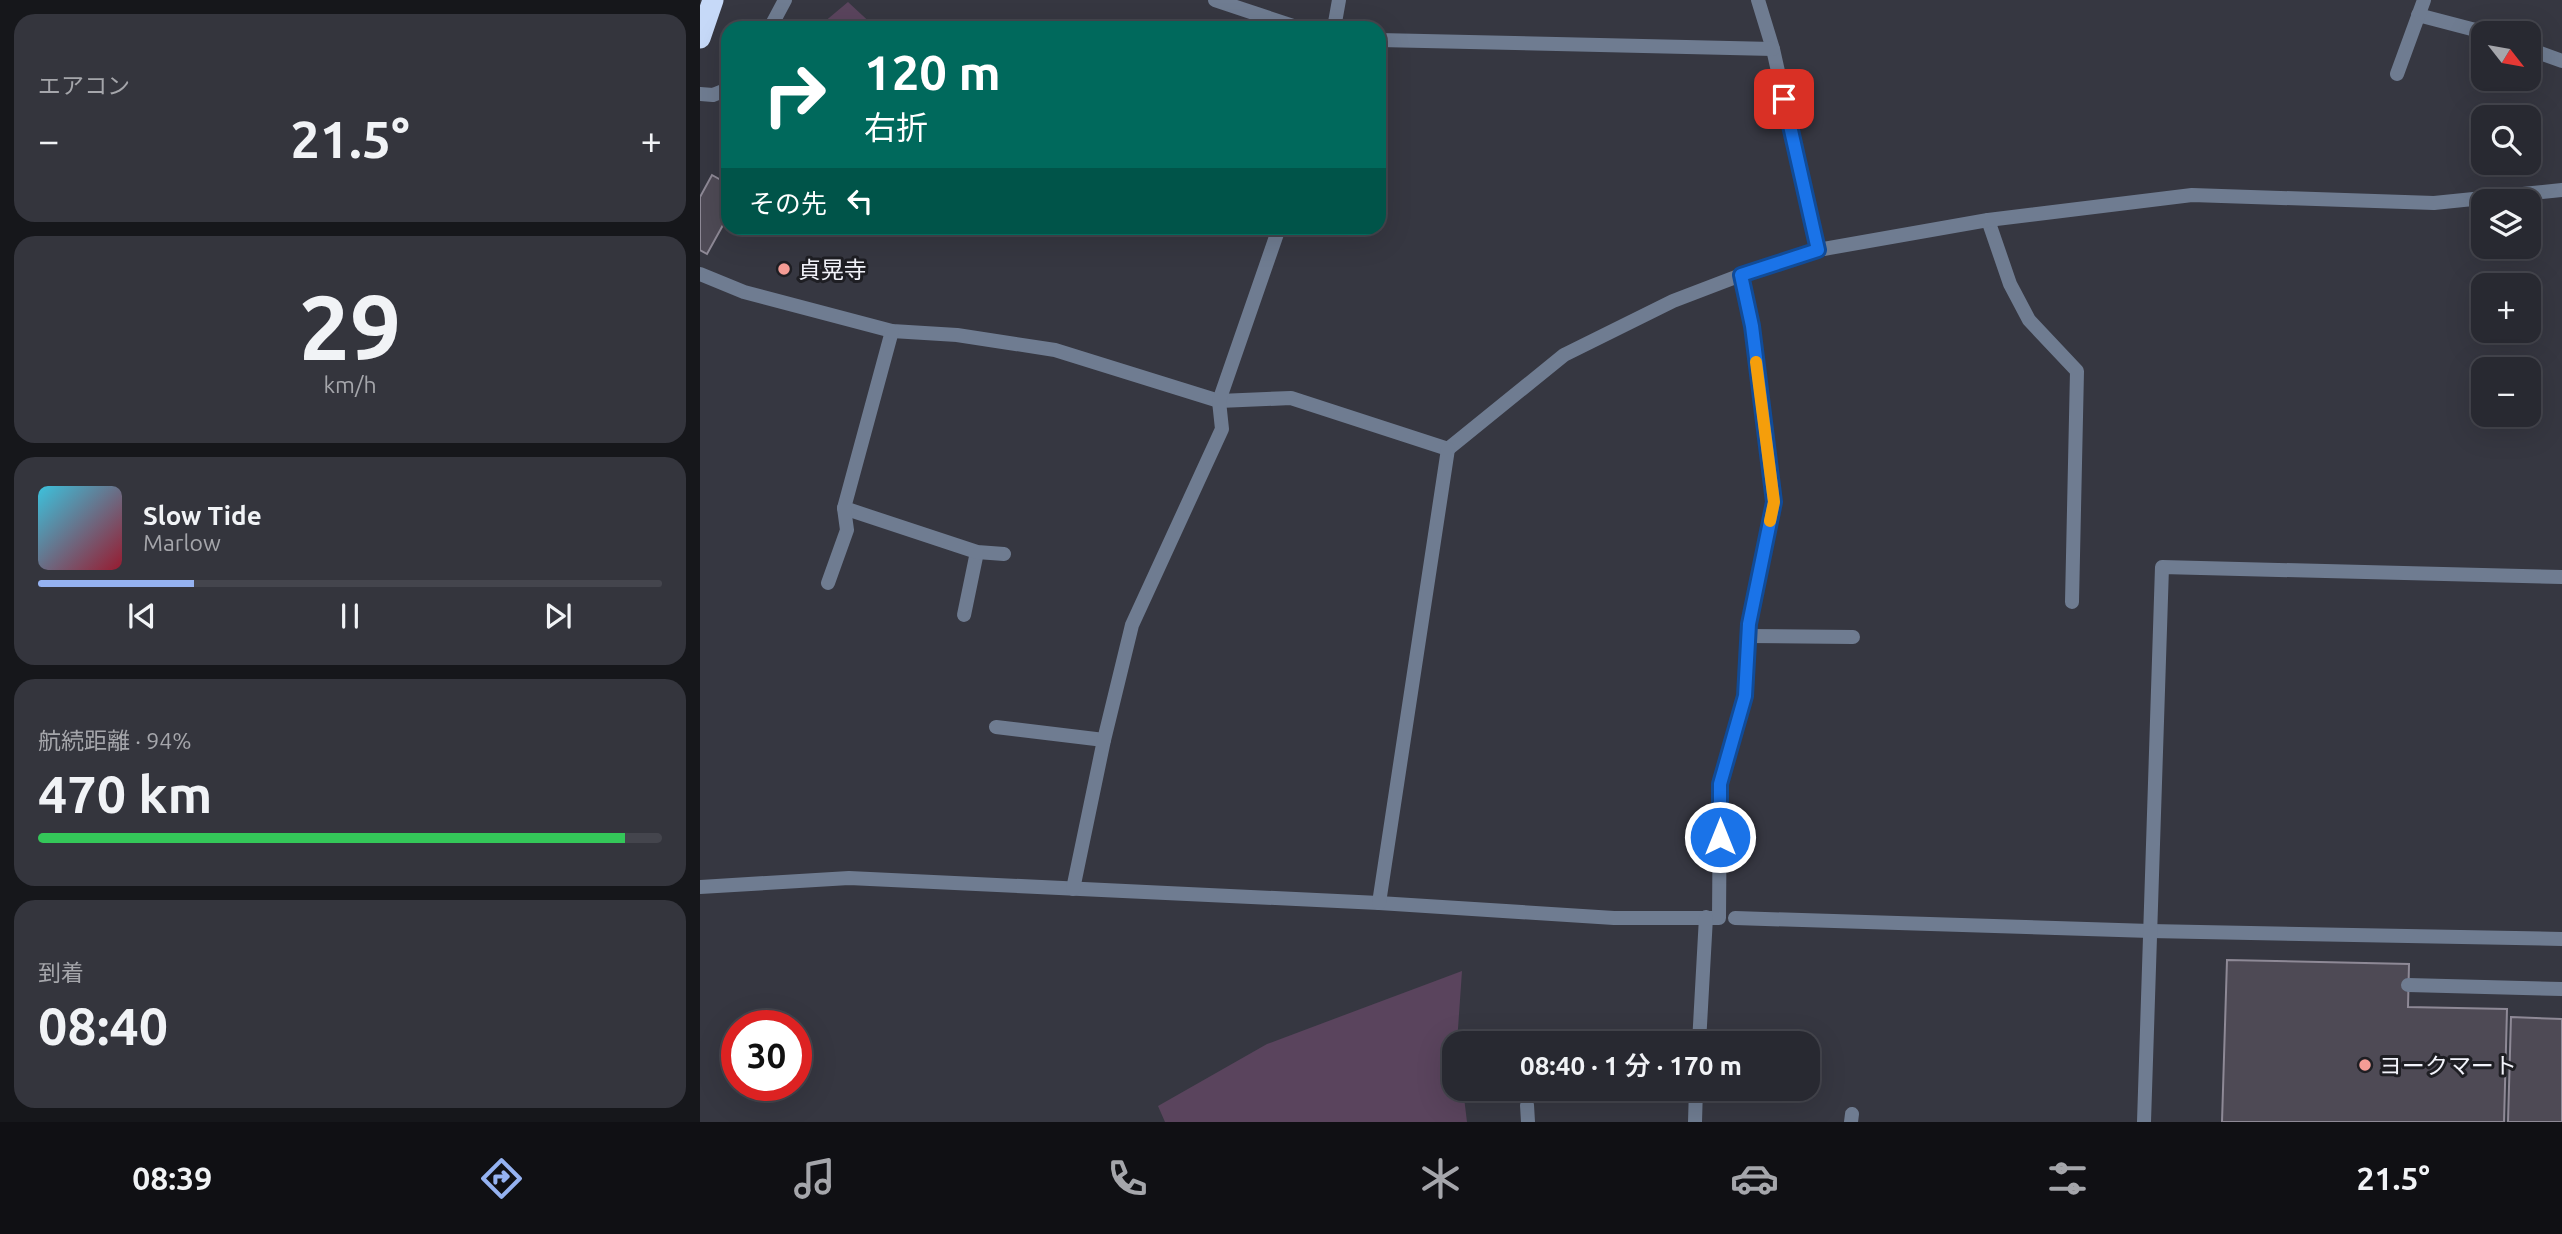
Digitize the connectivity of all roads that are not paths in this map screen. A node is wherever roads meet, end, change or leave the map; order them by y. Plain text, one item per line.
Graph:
1 (713, 0) edge
2 (785, 0) edge
3 (1215, 0) edge
4 (1339, 0) edge
5 (1758, 0) edge
6 (2424, 0) edge
7 (2418, 15) junction
8 (774, 21) edge
9 (1278, 21) edge
10 (1335, 21) edge
11 (2471, 29) edge
12 (700, 38) edge
13 (1386, 40) edge
14 (1773, 49) junction
15 (2541, 53) edge
16 (2562, 61) edge
17 (2398, 74) dead end
18 (721, 91) edge
19 (700, 94) edge
20 (2562, 190) edge
21 (1988, 220) junction
22 (1277, 235) edge
23 (1818, 250) junction
24 (700, 274) edge
25 (1741, 275) junction
26 (892, 331) junction
27 (1219, 401) junction
28 (1448, 449) junction
29 (844, 508) junction
30 (977, 551) junction
31 (1004, 554) dead end
32 (2562, 577) edge
33 (828, 583) dead end
34 (2072, 602) dead end
35 (964, 615) dead end
36 (1748, 636) junction
37 (1853, 637) dead end
38 (996, 727) dead end
39 (1104, 740) junction
40 (700, 887) edge
41 (1073, 889) junction
42 (1379, 903) junction
43 (1706, 917) junction
44 (1735, 918) dead end
45 (2150, 931) junction
46 (2562, 940) edge
47 (2408, 985) dead end
48 (2562, 989) edge
49 (1700, 1031) edge
50 (1696, 1101) edge
51 (1527, 1105) dead end
52 (1528, 1122) edge
53 (1695, 1122) edge
54 (2144, 1122) edge

1 - 12 highway
2 - 8 street
3 - 9 street
4 - 10 street
5 - 14 street
6 - 7 street
7 - 11 street
7 - 17 street
13 - 14 street
14 - 23 street
15 - 16 street
18 - 19 street
20 - 21 street
21 - 23 street
21 - 34 street
22 - 27 street
23 - 25 street
24 - 26 street
25 - 28 street
25 - 36 street
26 - 27 street
26 - 29 street
27 - 28 street
27 - 39 street
28 - 42 street
29 - 30 street
29 - 33 street
30 - 31 street
30 - 35 street
32 - 45 street
36 - 37 street
36 - 43 street
38 - 39 street
39 - 41 street
40 - 41 street
41 - 42 street
42 - 43 street
43 - 49 street
44 - 45 street
45 - 46 street
45 - 54 street
47 - 48 street
50 - 53 street
51 - 52 street

